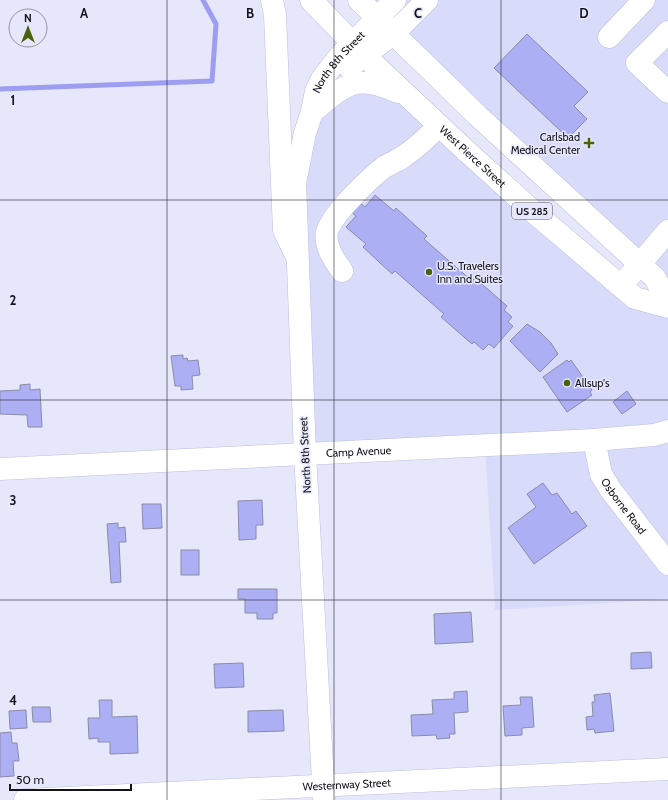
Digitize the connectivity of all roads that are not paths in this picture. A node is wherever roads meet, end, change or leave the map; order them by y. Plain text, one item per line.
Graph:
1 (272, 0) edge
2 (311, 0) edge
3 (359, 0) edge
4 (395, 0) edge
5 (427, 0) edge
6 (644, 0) edge
7 (385, 27) junction
8 (668, 32) edge
9 (609, 37) dead end
10 (358, 49) junction
11 (668, 92) edge
12 (408, 97) junction
13 (312, 112) junction
14 (439, 126) junction
15 (668, 231) edge
16 (297, 257) junction
17 (640, 264) junction
18 (342, 271) dead end
19 (621, 286) junction
20 (668, 302) edge
21 (668, 307) edge
22 (668, 431) edge
23 (594, 440) junction
24 (305, 454) junction
25 (0, 469) edge
26 (668, 564) edge
27 (668, 769) edge
28 (324, 792) edge
29 (25, 800) edge

1 - 16 main road
2 - 10 main road, West Pierce Street / US 285
3 - 7 main road, US 285
4 - 7 main road
5 - 7 main road
6 - 9 main road
7 - 10 main road, North 8th Street
7 - 17 main road, US 285
8 - 11 main road
10 - 12 main road, West Pierce Street / US 285
10 - 13 main road, North 8th Street
12 - 13 main road
12 - 14 main road, West Pierce Street / US 285
13 - 16 main road, North 8th Street
14 - 18 main road
14 - 19 main road, West Pierce Street / US 285
15 - 17 main road
16 - 24 main road, North 8th Street
17 - 19 main road
17 - 20 main road, US 285
19 - 21 main road, West Pierce Street / US 285
22 - 23 main road, Camp Avenue
23 - 24 main road, Camp Avenue
23 - 26 main road, Osborne Road
24 - 25 main road, Camp Avenue
24 - 28 main road, North 8th Street
27 - 28 main road, Westernway Street
28 - 29 main road, Westernway Street

